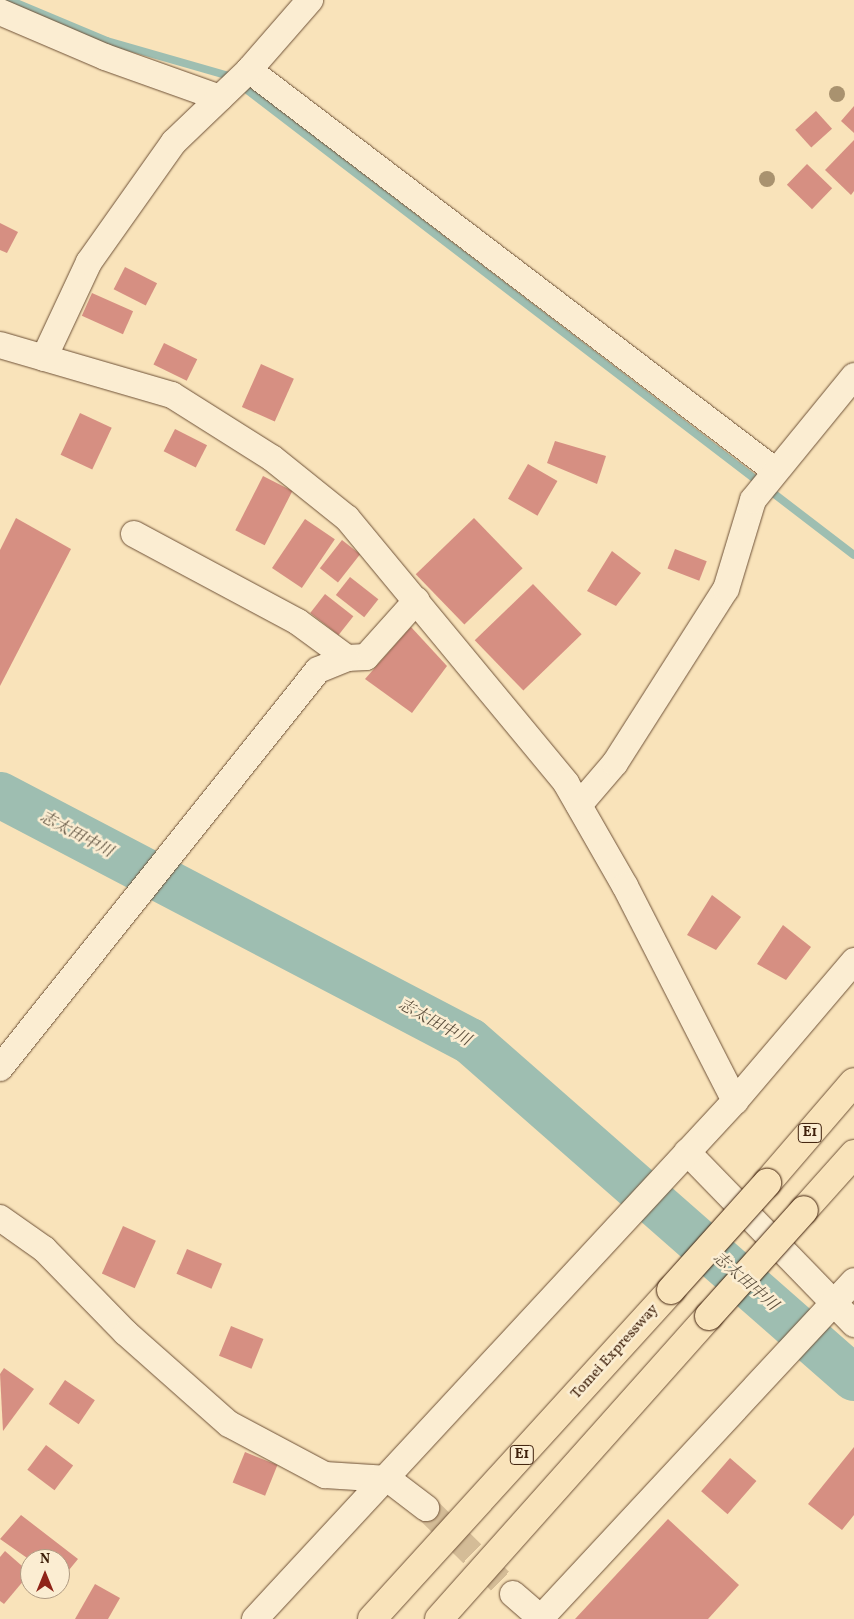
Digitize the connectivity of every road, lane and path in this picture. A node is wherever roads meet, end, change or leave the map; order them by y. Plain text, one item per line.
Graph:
1 (310, 0) edge
2 (0, 12) edge
3 (249, 70) junction
4 (220, 98) junction
5 (0, 345) edge
6 (44, 358) junction
7 (854, 376) edge
8 (774, 470) junction
9 (134, 534) dead end
10 (417, 600) junction
11 (347, 658) junction
12 (579, 805) junction
13 (854, 961) edge
14 (0, 1068) edge
15 (854, 1082) edge
16 (735, 1101) junction
17 (687, 1152) junction
18 (854, 1154) edge
19 (0, 1218) edge
20 (854, 1281) edge
21 (834, 1304) junction
22 (854, 1324) edge
23 (388, 1479) junction
24 (426, 1508) tunnel mouth
25 (513, 1594) tunnel mouth
26 (256, 1619) edge
27 (372, 1619) edge
28 (439, 1619) edge
29 (541, 1619) edge

1 - 3 street
2 - 4 street
3 - 4 street
3 - 8 street
4 - 6 street
5 - 6 street
6 - 10 street
7 - 8 street
8 - 12 street
9 - 11 street
10 - 11 street
10 - 12 street
11 - 14 street
12 - 16 street
13 - 16 street
15 - 27 highway, Tomei Expressway / E1, bridge
16 - 17 street
17 - 21 street
17 - 23 street
18 - 28 highway, bridge
19 - 23 street
20 - 21 street
21 - 22 street
21 - 29 street
23 - 24 street
23 - 26 street
25 - 29 street

